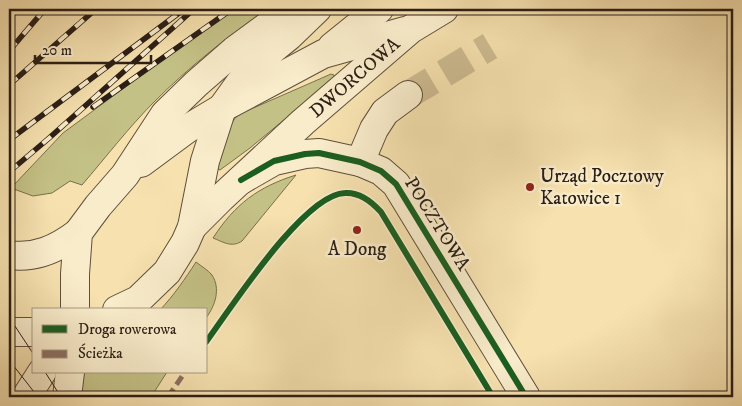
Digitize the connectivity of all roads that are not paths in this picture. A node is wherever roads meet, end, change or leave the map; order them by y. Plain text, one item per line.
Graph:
1 (297, 9) edge
2 (318, 9) edge
3 (379, 9) edge
4 (444, 9) edge
5 (411, 30) junction
6 (323, 54) junction
7 (408, 95) tunnel mouth
8 (222, 108) junction
9 (360, 162) junction
10 (125, 175) junction
11 (241, 180) junction
12 (192, 227) junction
13 (78, 233) junction
14 (9, 255) edge
15 (74, 308) edge
16 (122, 308) edge
17 (9, 332) edge
18 (32, 332) edge
19 (41, 374) edge
20 (70, 374) edge
21 (26, 397) edge
22 (67, 397) edge
23 (526, 397) edge

1 - 10 street, DWORCOWA
2 - 8 street, DWORCOWA
3 - 6 street
4 - 5 street
5 - 6 street, DWORCOWA
5 - 11 street, DWORCOWA
6 - 8 street, DWORCOWA
7 - 9 street
8 - 10 street, DWORCOWA
8 - 12 street, DWORCOWA
9 - 11 street, POCZTOWA
9 - 23 street, POCZTOWA
10 - 13 street, DWORCOWA
11 - 12 street, DWORCOWA
12 - 16 street, DWORCOWA
13 - 14 street
13 - 15 street
17 - 18 street
19 - 21 street
20 - 22 street

